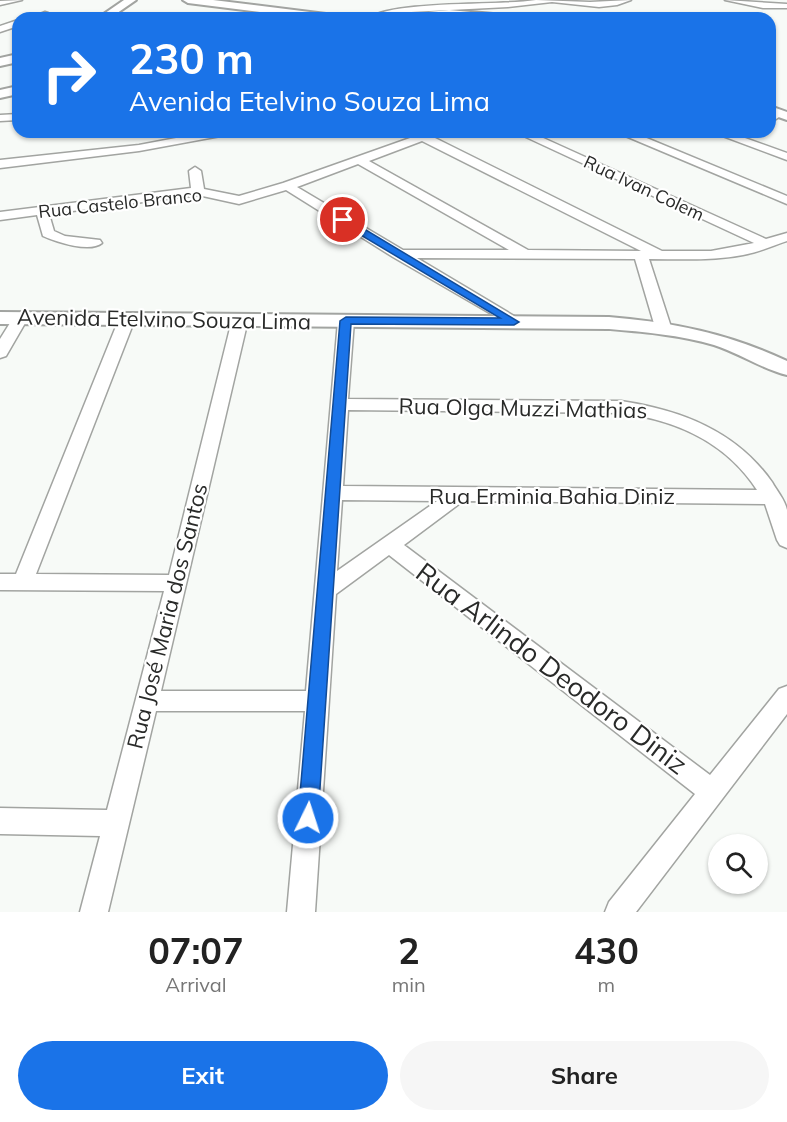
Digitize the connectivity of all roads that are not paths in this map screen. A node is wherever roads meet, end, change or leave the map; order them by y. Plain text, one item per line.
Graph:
1 (18, 0) edge
2 (131, 0) edge
3 (192, 0) edge
4 (552, 0) edge
5 (627, 0) edge
6 (733, 1) edge
7 (534, 2) edge
8 (0, 3) edge
9 (787, 6) edge
10 (113, 12) edge
11 (287, 12) edge
12 (386, 12) edge
13 (193, 138) edge
14 (420, 138) edge
15 (425, 138) edge
16 (534, 138) edge
17 (637, 138) edge
18 (749, 138) edge
19 (787, 157) edge
20 (359, 160) junction
21 (0, 164) edge
22 (195, 171) dead end
23 (287, 186) junction
24 (198, 191) junction
25 (787, 200) edge
26 (42, 211) junction
27 (0, 216) edge
28 (787, 237) edge
29 (95, 243) dead end
30 (768, 245) junction
31 (399, 254) junction
32 (528, 255) junction
33 (641, 256) junction
34 (660, 256) junction
35 (0, 318) edge
36 (20, 318) junction
37 (127, 319) junction
38 (240, 320) junction
39 (346, 321) junction
40 (514, 322) junction
41 (663, 327) junction
42 (0, 353) edge
43 (787, 369) edge
44 (340, 404) junction
45 (332, 493) junction
46 (457, 496) junction
47 (772, 497) junction
48 (787, 540) edge
49 (390, 545) junction
50 (0, 582) edge
51 (23, 582) junction
52 (177, 583) junction
53 (324, 591) junction
54 (787, 696) edge
55 (147, 700) junction
56 (316, 701) junction
57 (713, 792) junction
58 (0, 821) edge
59 (115, 823) junction
60 (94, 912) edge
61 (301, 912) edge
62 (619, 912) edge

1 - 8 street
2 - 10 street
3 - 11 street
4 - 5 street
4 - 7 street
6 - 9 street
7 - 12 street
13 - 21 street
14 - 20 street
15 - 34 street
16 - 30 street, Rua Ivan Colem
17 - 25 street
18 - 19 street
20 - 23 street
20 - 32 street
22 - 24 street
23 - 24 street, Rua Castelo Branco
23 - 31 street
24 - 26 street, Rua Castelo Branco
26 - 27 street, Rua Castelo Branco
26 - 29 street
28 - 30 street
30 - 34 street
31 - 32 street
31 - 40 street
32 - 33 street
33 - 34 street
33 - 41 street
35 - 36 street, Avenida Etelvino Souza Lima
36 - 37 street, Avenida Etelvino Souza Lima
36 - 42 street
37 - 38 street, Avenida Etelvino Souza Lima
37 - 51 street
38 - 39 street, Avenida Etelvino Souza Lima
38 - 52 street, Rua José Maria dos Santos
39 - 40 street, Avenida Etelvino Souza Lima
39 - 44 street
40 - 41 street, Avenida Etelvino Souza Lima
41 - 43 street, Avenida Etelvino Souza Lima
44 - 45 street
44 - 47 street, Rua Olga Muzzi Mathias
45 - 46 street, Rua Erminia Bahia Diniz
45 - 53 street
46 - 47 street, Rua Erminia Bahia Diniz
46 - 49 street
47 - 48 street, Rua Olga Muzzi Mathias
49 - 53 street
49 - 57 street, Rua Arlindo Deodoro Diniz
50 - 51 street
51 - 52 street
52 - 55 street, Rua José Maria dos Santos
53 - 56 street
54 - 57 street
55 - 56 street
55 - 59 street, Rua José Maria dos Santos
56 - 61 street
57 - 62 street
58 - 59 street
59 - 60 street, Rua José Maria dos Santos

